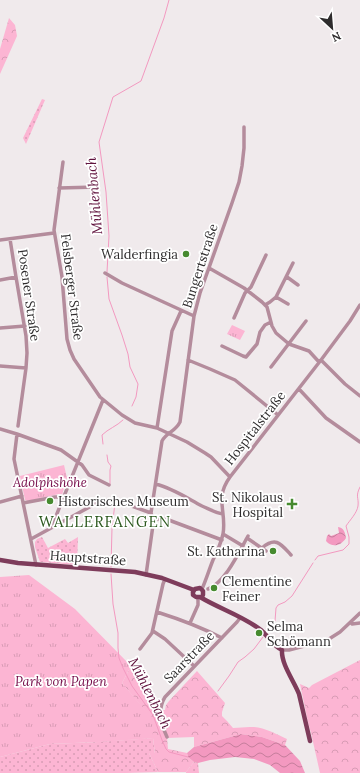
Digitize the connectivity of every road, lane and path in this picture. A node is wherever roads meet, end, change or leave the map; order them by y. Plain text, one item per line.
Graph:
1 (244, 127) dead end
2 (63, 162) dead end
3 (97, 187) dead end
4 (59, 188) junction
5 (54, 233) junction
6 (10, 239) junction
7 (0, 240) edge
8 (266, 255) dead end
9 (293, 262) dead end
10 (208, 268) junction
11 (107, 274) dead end
12 (16, 277) junction
13 (287, 277) junction
14 (0, 280) edge
15 (298, 285) dead end
16 (248, 291) junction
17 (276, 297) junction
18 (288, 304) dead end
19 (265, 305) junction
20 (359, 307) edge
21 (181, 310) junction
22 (194, 316) junction
23 (234, 318) dead end
24 (306, 321) dead end
25 (271, 322) junction
26 (25, 326) junction
27 (0, 328) edge
28 (289, 344) junction
29 (222, 346) dead end
30 (188, 360) junction
31 (320, 361) junction
32 (0, 366) edge
33 (271, 367) dead end
34 (26, 368) junction
35 (299, 389) junction
36 (360, 396) edge
37 (103, 400) junction
38 (278, 415) junction
39 (18, 426) dead end
40 (157, 428) junction
41 (0, 429) edge
42 (169, 433) junction
43 (17, 434) junction
44 (360, 442) edge
45 (78, 462) junction
46 (230, 477) junction
47 (156, 484) junction
48 (109, 485) dead end
49 (22, 496) junction
50 (64, 497) junction
51 (0, 501) edge
52 (23, 503) junction
53 (151, 513) junction
54 (223, 514) junction
55 (153, 519) junction
56 (54, 527) junction
57 (223, 534) junction
58 (31, 539) junction
59 (222, 540) junction
60 (243, 546) junction
61 (262, 548) junction
62 (266, 551) dead end
63 (291, 555) dead end
64 (0, 560) edge
65 (36, 565) junction
66 (146, 575) junction
67 (165, 579) junction
68 (208, 589) dead end
69 (198, 593) junction
70 (157, 612) junction
71 (360, 613) edge
72 (240, 618) junction
73 (351, 622) junction
74 (190, 623) junction
75 (360, 623) edge
76 (153, 631) junction
77 (222, 638) junction
78 (140, 649) dead end
79 (282, 650) junction
80 (194, 666) junction
81 (167, 737) dead end
82 (310, 741) dead end

1 - 10 street, Bungertstraße
2 - 4 street, Felsberger Straße
3 - 4 street
4 - 5 street, Felsberger Straße
5 - 6 street
5 - 37 street, Felsberger Straße
6 - 7 street
6 - 12 street, Posener Straße
8 - 16 street
9 - 13 street
10 - 16 street
10 - 22 street, Bungertstraße
11 - 21 street
12 - 14 street
12 - 26 street, Posener Straße
13 - 15 street
13 - 17 street
16 - 19 street
16 - 23 street
17 - 18 street
17 - 19 street
19 - 25 street
20 - 31 street, Hospitalstraße
21 - 22 street
21 - 40 street
22 - 30 street, Bungertstraße
24 - 28 street
25 - 28 street
25 - 29 street
26 - 27 street
26 - 34 street, Posener Straße
28 - 31 street
28 - 33 street
30 - 38 street
30 - 42 street, Bungertstraße
31 - 35 street, Hospitalstraße
31 - 36 street
32 - 34 street
34 - 39 street, Posener Straße
35 - 38 street, Hospitalstraße
35 - 44 street
37 - 40 street, Felsberger Straße
37 - 45 street
38 - 46 street, Hospitalstraße
40 - 42 street, Felsberger Straße
41 - 43 street
42 - 46 street, Felsberger Straße
42 - 47 street, Bungertstraße
43 - 45 street
43 - 49 street
45 - 48 street
45 - 50 street
46 - 54 street, Hospitalstraße
47 - 53 street, Bungertstraße
47 - 54 street
49 - 51 street
49 - 52 street
50 - 52 street
50 - 56 street
52 - 58 street
53 - 55 street
53 - 56 street
54 - 57 street, Hospitalstraße
55 - 59 street
55 - 66 street
56 - 58 street
57 - 59 street, Hospitalstraße
57 - 60 street
58 - 65 street
59 - 69 street, Hospitalstraße
60 - 61 street
60 - 68 street
61 - 62 street
61 - 63 street
64 - 65 main road, Hauptstraße
65 - 66 main road, Hauptstraße
66 - 67 main road, Hauptstraße
67 - 69 main road, Hauptstraße
67 - 70 street
69 - 72 main road, Hauptstraße
69 - 74 street, Hospitalstraße
70 - 74 street
70 - 76 street
71 - 73 street
72 - 77 street, Saarstraße
72 - 79 main road, Hauptstraße
73 - 75 street
73 - 79 street
74 - 77 street
76 - 78 street
76 - 80 street
77 - 80 street, Saarstraße
79 - 82 main road
80 - 81 street, Saarstraße

